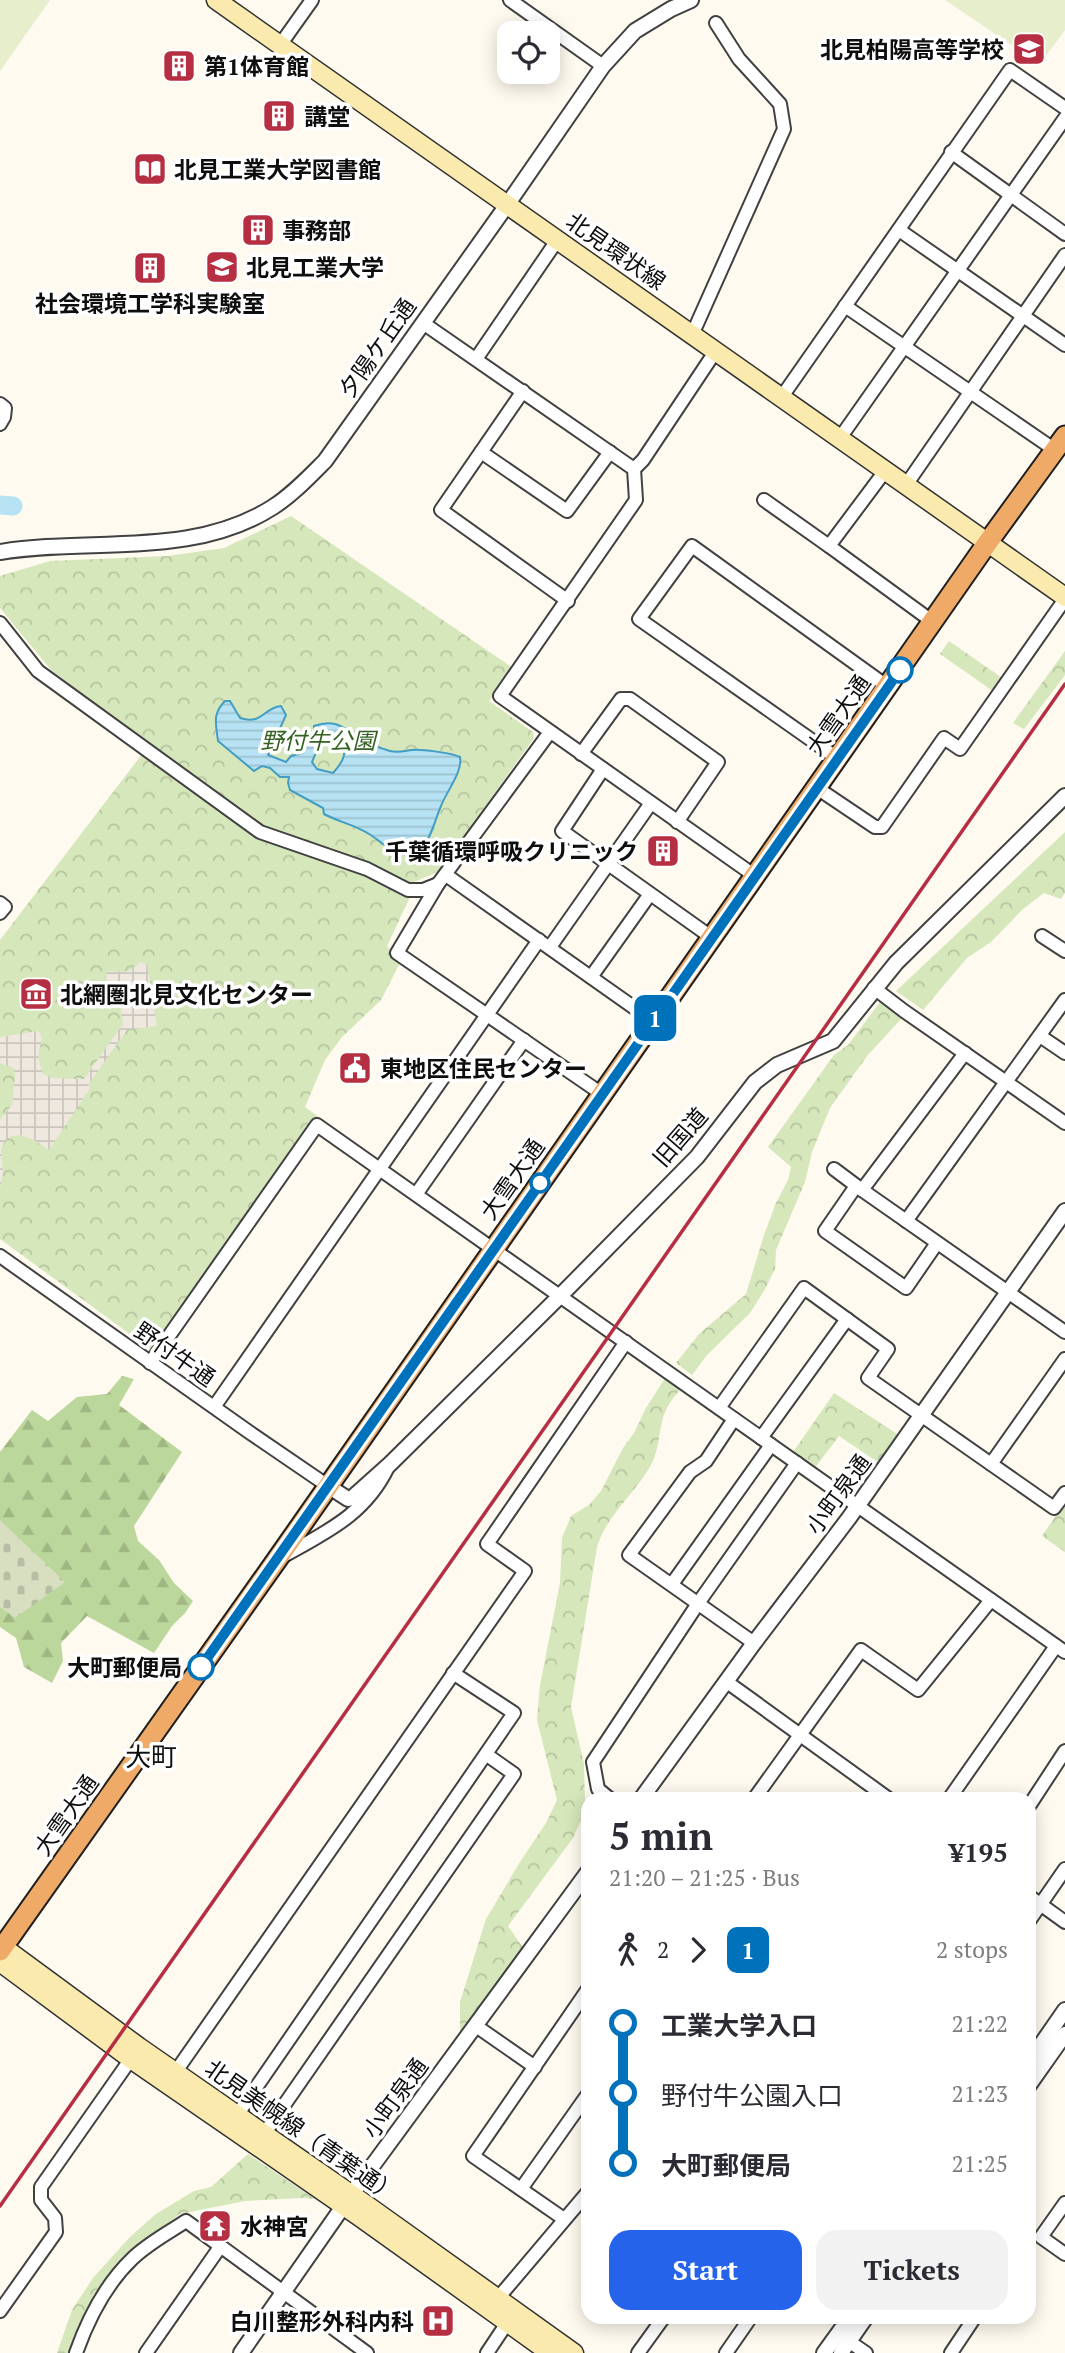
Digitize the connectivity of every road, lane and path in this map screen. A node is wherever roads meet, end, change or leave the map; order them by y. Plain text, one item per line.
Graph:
1 (216, 0) edge
2 (312, 0) edge
3 (510, 0) edge
4 (691, 0) edge
5 (716, 23) dead end
6 (280, 45) junction
7 (603, 66) junction
8 (1065, 108) edge
9 (1065, 118) edge
10 (951, 152) junction
11 (1010, 196) junction
12 (507, 205) junction
13 (899, 230) junction
14 (1065, 234) edge
15 (558, 240) junction
16 (1065, 255) edge
17 (957, 270) junction
18 (845, 306) junction
19 (1022, 317) junction
20 (423, 323) junction
21 (692, 335) junction
22 (1065, 345) edge
23 (904, 346) junction
24 (715, 352) junction
25 (476, 359) junction
26 (523, 391) junction
27 (971, 393) junction
28 (781, 398) junction
29 (0, 404) edge
30 (0, 424) edge
31 (840, 438) junction
32 (1060, 443) edge
33 (481, 452) junction
34 (610, 452) junction
35 (634, 469) junction
36 (885, 471) junction
37 (906, 485) junction
38 (764, 500) dead end
39 (988, 542) junction
40 (830, 546) junction
41 (0, 552) edge
42 (1065, 598) edge
43 (568, 601) junction
44 (933, 622) junction
45 (0, 623) edge
46 (888, 687) junction
47 (550, 732) junction
48 (581, 754) junction
49 (837, 758) junction
50 (603, 769) junction
51 (817, 788) junction
52 (1065, 796) edge
53 (651, 803) junction
54 (677, 822) junction
55 (608, 864) junction
56 (755, 876) junction
57 (442, 880) junction
58 (650, 894) junction
59 (0, 903) edge
60 (0, 913) edge
61 (1042, 936) dead end
62 (711, 937) junction
63 (544, 944) junction
64 (1065, 951) edge
65 (591, 977) junction
66 (874, 988) junction
67 (1065, 1000) edge
68 (488, 1015) junction
69 (653, 1021) junction
70 (1040, 1036) junction
71 (524, 1040) junction
72 (965, 1053) junction
73 (1065, 1053) edge
74 (1007, 1082) junction
75 (602, 1094) junction
76 (1065, 1123) edge
77 (380, 1168) junction
78 (834, 1169) dead end
79 (859, 1188) junction
80 (417, 1193) junction
81 (1065, 1210) edge
82 (906, 1221) junction
83 (937, 1243) junction
84 (494, 1247) junction
85 (0, 1256) edge
86 (1009, 1292) junction
87 (560, 1296) junction
88 (847, 1319) junction
89 (1065, 1332) edge
90 (626, 1342) junction
91 (1065, 1359) edge
92 (150, 1363) junction
93 (214, 1407) junction
94 (719, 1408) junction
95 (921, 1416) junction
96 (734, 1419) junction
97 (766, 1441) junction
98 (797, 1463) junction
99 (390, 1464) junction
100 (991, 1464) junction
101 (328, 1486) junction
102 (1065, 1493) edge
103 (857, 1507) junction
104 (276, 1561) junction
105 (671, 1584) junction
106 (991, 1600) junction
107 (698, 1602) junction
108 (754, 1643) junction
109 (1060, 1649) edge
110 (453, 1673) junction
111 (727, 1682) junction
112 (800, 1735) junction
113 (1065, 1751) edge
114 (486, 1755) junction
115 (602, 1792) edge
116 (646, 1792) edge
117 (759, 1792) edge
118 (871, 1792) edge
119 (954, 1792) edge
120 (1036, 1796) edge
121 (1065, 1869) edge
122 (581, 1882) edge
123 (1036, 1901) edge
124 (1041, 1905) junction
125 (1036, 1912) edge
126 (1065, 1922) edge
127 (1, 1951) edge
128 (581, 1999) edge
129 (1065, 2010) edge
130 (476, 2026) junction
131 (1065, 2034) edge
132 (1036, 2052) edge
133 (135, 2053) junction
134 (535, 2067) junction
135 (1036, 2075) edge
136 (171, 2078) junction
137 (581, 2105) edge
138 (233, 2121) junction
139 (264, 2134) junction
140 (521, 2189) junction
141 (347, 2200) junction
142 (581, 2200) edge
143 (1065, 2203) edge
144 (564, 2219) junction
145 (220, 2247) junction
146 (1065, 2254) edge
147 (284, 2292) junction
148 (492, 2304) junction
149 (0, 2311) edge
150 (511, 2317) junction
151 (659, 2324) edge
152 (746, 2324) edge
153 (847, 2324) edge
154 (859, 2324) edge
155 (970, 2324) edge
156 (842, 2342) edge
157 (76, 2353) edge
158 (146, 2353) edge
159 (241, 2353) edge
160 (366, 2353) edge
161 (487, 2353) edge
162 (550, 2353) edge
163 (575, 2353) edge
164 (638, 2353) edge
165 (726, 2353) edge
166 (824, 2353) edge
167 (866, 2353) edge
168 (951, 2353) edge

1 - 6 main road, 北見環状線
2 - 6 street
3 - 7 street
4 - 7 street, 夕陽ケ丘通
5 - 21 street
6 - 12 main road, 北見環状線
7 - 12 street, 夕陽ケ丘通
8 - 10 street
9 - 11 street
10 - 11 street
10 - 13 street
11 - 14 street
11 - 17 street
12 - 15 main road, 北見環状線
12 - 20 street, 夕陽ケ丘通
13 - 17 street
13 - 18 street
15 - 21 main road, 北見環状線
15 - 25 street
16 - 19 street
17 - 19 street
17 - 23 street
18 - 23 street
18 - 28 street
19 - 22 street
19 - 27 street
20 - 25 street
20 - 41 street, 夕陽ケ丘通
21 - 24 main road, 北見環状線
23 - 27 street
23 - 31 street
24 - 28 main road, 北見環状線
24 - 35 street
25 - 26 street
26 - 33 street
26 - 34 street
27 - 32 street
27 - 37 street
28 - 31 main road, 北見環状線
29 - 30 street
31 - 36 main road, 北見環状線
32 - 39 highway, 大雪大通
33 - 34 street
33 - 43 street
34 - 35 street
35 - 43 street
36 - 37 main road, 北見環状線
36 - 40 street
37 - 39 main road, 北見環状線
38 - 40 street
39 - 42 main road, 北見環状線
39 - 44 highway, 大雪大通
40 - 44 street
42 - 51 street
43 - 47 street
44 - 46 highway, 大雪大通
45 - 57 street
46 - 49 highway, 大雪大通
46 - 49 street
47 - 48 street
47 - 57 street
48 - 50 street
48 - 54 street
49 - 51 highway, 大雪大通
50 - 53 street
50 - 55 street
51 - 56 highway, 大雪大通
52 - 66 street, 旧国道
53 - 54 street
53 - 55 street
54 - 56 street
55 - 58 street
55 - 63 street
56 - 62 highway, 大雪大通
57 - 63 street
57 - 68 street
58 - 62 street
58 - 65 street
59 - 60 street
61 - 64 street
62 - 69 highway, 大雪大通
63 - 65 street
63 - 68 street
65 - 69 street
66 - 72 street
66 - 87 street, 旧国道
67 - 70 street
68 - 71 street
68 - 77 street
69 - 75 highway, 大雪大通
70 - 73 street
70 - 74 street
71 - 75 street
71 - 80 street
72 - 74 street
72 - 79 street
74 - 76 street
74 - 82 street
75 - 84 highway, 大雪大通
77 - 80 street
77 - 92 street
77 - 93 street
78 - 79 street
79 - 82 street
79 - 83 street
80 - 84 street
81 - 86 street, 小町泉通
82 - 83 street
83 - 86 street
84 - 87 street
84 - 101 highway, 大雪大通
85 - 92 street, 野付牛通
86 - 89 street
86 - 95 street, 小町泉通
87 - 90 street
87 - 99 street, 旧国道
88 - 94 street
88 - 95 street
88 - 97 street
90 - 94 street
90 - 110 street
91 - 100 street
92 - 93 street, 野付牛通
93 - 101 street, 野付牛通
94 - 96 street
95 - 100 street
95 - 103 street, 小町泉通
96 - 97 street
96 - 105 street
97 - 98 street
97 - 105 street
98 - 103 street
98 - 107 street
99 - 101 street, 旧国道
99 - 104 street
100 - 102 street
101 - 104 highway, 大雪大通
103 - 106 street
103 - 108 street, 小町泉通
104 - 127 highway, 大雪大通
105 - 107 street
106 - 109 street
106 - 112 street
107 - 108 street
107 - 115 street
108 - 111 street, 小町泉通
109 - 119 street
110 - 114 street
110 - 136 street
111 - 112 street
111 - 116 street, 小町泉通
112 - 117 street
112 - 118 street
113 - 120 street
114 - 138 street
114 - 139 street
121 - 124 street
122 - 130 street, 小町泉通
123 - 124 street
124 - 125 street
124 - 126 street
127 - 133 main road, 北見美幌線（青葉通）
128 - 134 street
129 - 132 street
130 - 134 street
130 - 141 street, 小町泉通
131 - 135 street
133 - 136 main road, 北見美幌線（青葉通）
133 - 149 street
134 - 140 street
136 - 138 main road, 北見美幌線（青葉通）
137 - 140 street
138 - 139 main road, 北見美幌線（青葉通）
138 - 141 main road, 北見美幌線（青葉通）
139 - 141 main road, 北見美幌線（青葉通）
140 - 144 street
141 - 147 street, 小町泉通
141 - 148 main road, 北見美幌線（青葉通）
142 - 144 street
143 - 146 street
144 - 148 street
145 - 147 street
145 - 157 street
145 - 158 street
147 - 159 street, 小町泉通
147 - 160 street
148 - 150 main road, 北見美幌線（青葉通）
150 - 161 street
150 - 162 main road, 北見美幌線（青葉通）
150 - 163 main road, 北見美幌線（青葉通）
151 - 164 street
152 - 165 street
153 - 156 street
154 - 156 street
155 - 168 street
156 - 166 street
156 - 167 street

